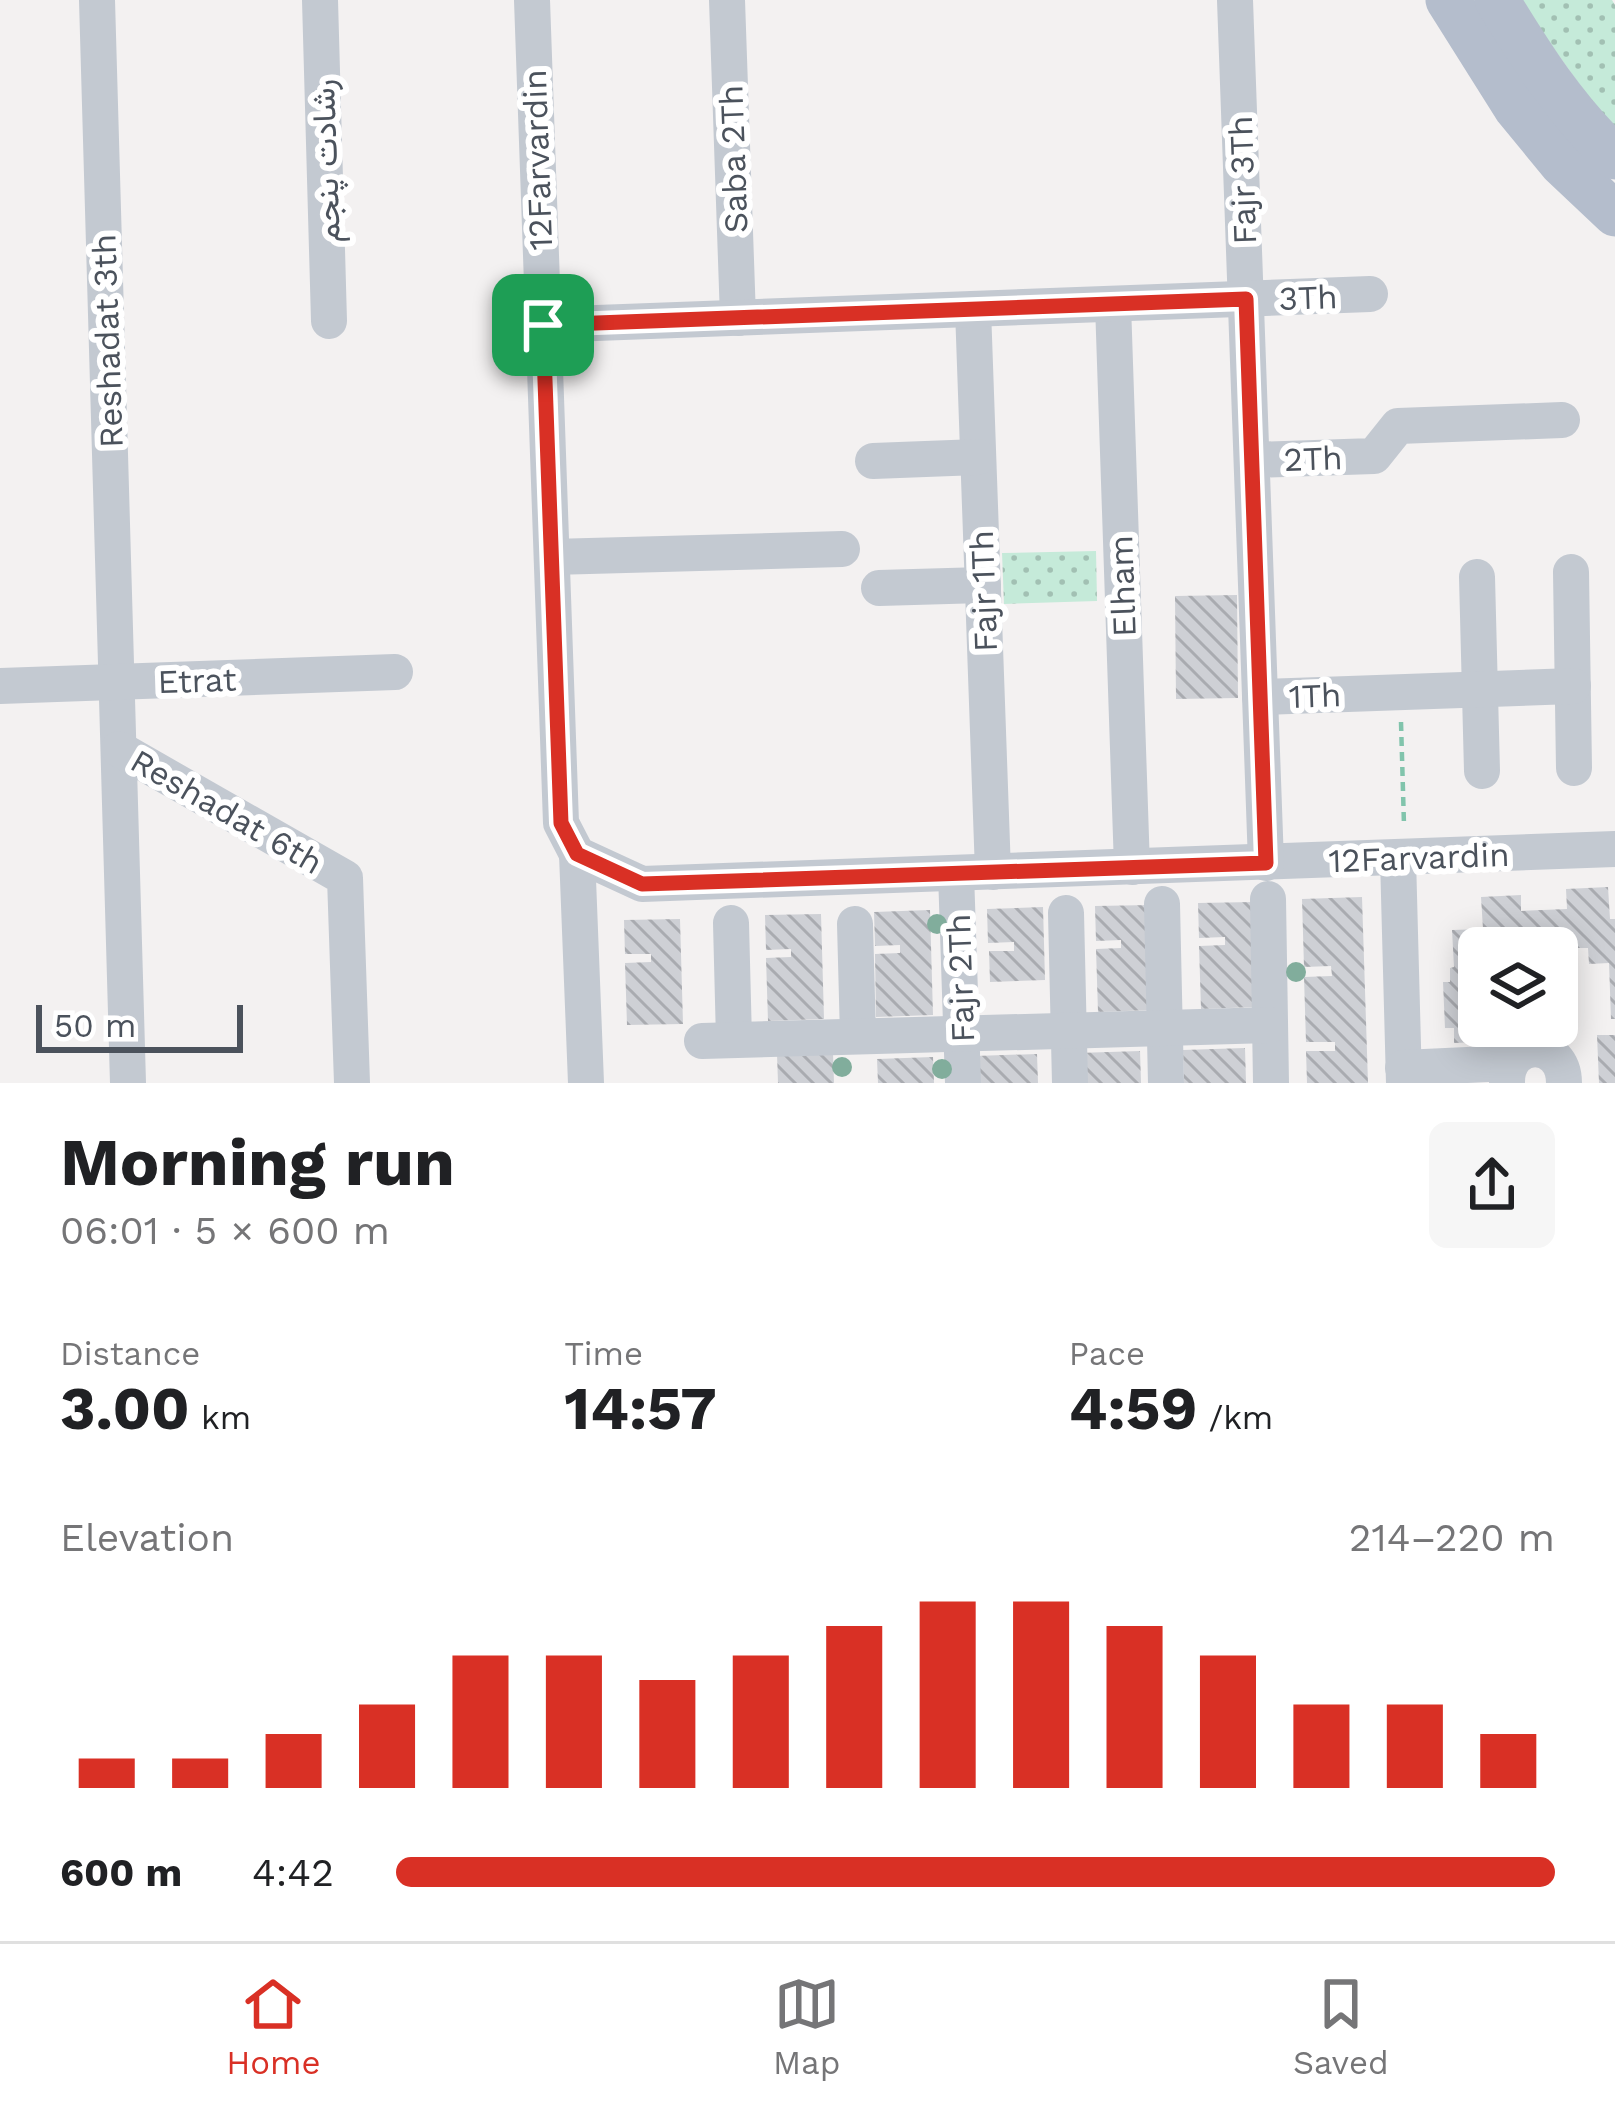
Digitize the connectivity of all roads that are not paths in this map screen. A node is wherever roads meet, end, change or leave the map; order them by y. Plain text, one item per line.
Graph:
1 (97, 0) edge
2 (320, 0) edge
3 (532, 0) edge
4 (727, 0) edge
5 (1235, 0) edge
6 (1448, 0) edge
7 (1497, 0) edge
8 (1615, 157) edge
9 (1615, 214) edge
10 (1370, 294) dead end
11 (1246, 299) junction
12 (1113, 304) junction
13 (973, 309) junction
14 (738, 318) junction
15 (329, 322) dead end
16 (543, 325) junction
17 (1562, 420) dead end
18 (978, 457) junction
19 (1252, 460) junction
20 (873, 461) dead end
21 (842, 549) dead end
22 (552, 557) junction
23 (1570, 572) dead end
24 (1477, 577) dead end
25 (982, 585) junction
26 (879, 588) dead end
27 (395, 673) dead end
28 (117, 683) junction
29 (0, 686) edge
30 (1573, 686) junction
31 (1480, 689) junction
32 (1260, 698) junction
33 (119, 749) junction
34 (1574, 768) dead end
35 (1482, 771) dead end
36 (1615, 849) edge
37 (577, 854) junction
38 (1401, 858) junction
39 (1132, 867) junction
40 (993, 872) junction
41 (956, 873) junction
42 (1267, 881) junction
43 (1162, 904) dead end
44 (1066, 914) dead end
45 (731, 922) dead end
46 (855, 924) dead end
47 (1270, 1025) junction
48 (1165, 1028) junction
49 (1070, 1029) junction
50 (962, 1033) junction
51 (858, 1036) junction
52 (1509, 1073) edge
53 (1404, 1075) edge
54 (128, 1083) edge
55 (352, 1083) edge
56 (586, 1083) edge
57 (963, 1083) edge
58 (1070, 1083) edge
59 (1166, 1083) edge
60 (1271, 1083) edge
61 (1564, 1083) edge

1 - 28 street, Reshadat 3th
2 - 15 street, رشادت پنجم
3 - 16 street, 12Farvardin
4 - 14 street, Saba 2Th
5 - 11 street, Fajr 3Th
6 - 9 main road
7 - 8 main road
10 - 11 street, 3Th
11 - 12 street, 3Th
11 - 19 street, Fajr 3Th
12 - 13 street, 3Th
12 - 39 street, Elham
13 - 14 street, 3Th
13 - 18 street, Fajr 1Th
14 - 16 street, 3Th
16 - 22 street, 12Farvardin
17 - 19 street, 2Th
18 - 20 street
18 - 25 street, Fajr 1Th
19 - 32 street, Fajr 3Th
21 - 22 street
22 - 37 street, 12Farvardin
23 - 30 street
24 - 31 street
25 - 26 street
25 - 40 street, Fajr 1Th
27 - 28 street, Etrat
28 - 29 street, Etrat
28 - 33 street, Reshadat 3th
30 - 31 street, 1Th
30 - 34 street
31 - 32 street, 1Th
31 - 35 street
32 - 42 street, Fajr 3Th
33 - 54 street, Reshadat 3th
33 - 55 street, Reshadat 6th
36 - 38 street, 12Farvardin
37 - 41 street, 12Farvardin
37 - 56 street
38 - 42 street, 12Farvardin
38 - 53 street
39 - 40 street, 12Farvardin
39 - 42 street, 12Farvardin
40 - 41 street, 12Farvardin
41 - 50 street, Fajr 2Th
42 - 47 street, Fajr 3Th
43 - 48 street
44 - 49 street
45 - 51 street
46 - 51 street
47 - 48 street
47 - 60 street, Fajr 3Th
48 - 49 street
48 - 59 street
49 - 50 street
49 - 58 street
50 - 51 street
50 - 57 street, Fajr 2Th
52 - 53 street
52 - 61 street

